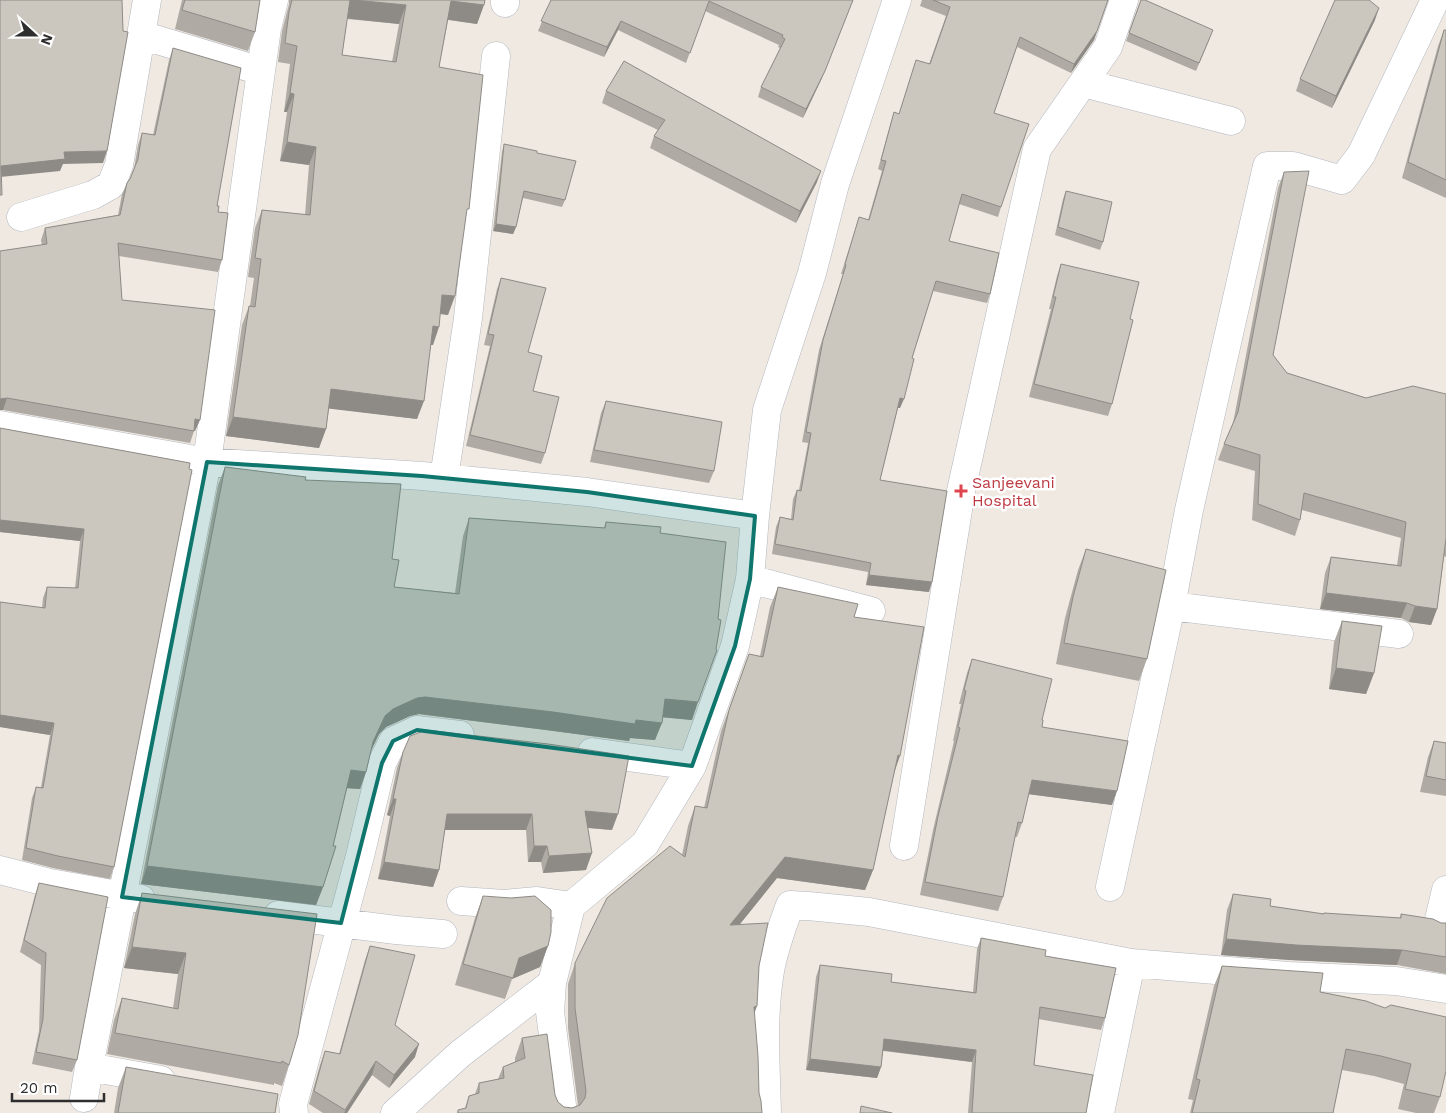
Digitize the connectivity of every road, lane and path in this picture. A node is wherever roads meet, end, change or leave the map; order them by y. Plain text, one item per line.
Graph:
1 (147, 0) edge
2 (274, 0) edge
3 (897, 0) edge
4 (1124, 0) edge
5 (1435, 0) edge
6 (140, 35) junction
7 (496, 56) dead end
8 (261, 71) junction
9 (1083, 84) junction
10 (1231, 121) dead end
11 (22, 217) dead end
12 (0, 425) edge
13 (208, 462) junction
14 (444, 478) junction
15 (754, 516) junction
16 (750, 579) junction
17 (1171, 606) junction
18 (871, 611) dead end
19 (1398, 634) dead end
20 (485, 738) edge
21 (563, 748) edge
22 (692, 766) junction
23 (904, 846) dead end
24 (0, 870) edge
25 (1110, 886) dead end
26 (1446, 890) edge
27 (122, 897) junction
28 (162, 901) edge
29 (461, 901) dead end
30 (571, 906) junction
31 (251, 912) edge
32 (341, 923) junction
33 (1438, 924) edge
34 (443, 934) dead end
35 (1131, 963) junction
36 (552, 984) junction
37 (1446, 990) edge
38 (88, 1067) junction
39 (189, 1085) edge
40 (84, 1098) dead end
41 (265, 1099) edge
42 (294, 1109) edge
43 (395, 1113) edge
44 (563, 1113) edge
45 (767, 1113) edge
46 (1100, 1113) edge

1 - 6 street
2 - 8 street
3 - 15 street
4 - 9 street
5 - 17 street
6 - 8 street
6 - 11 street
7 - 14 street
8 - 13 street
9 - 10 street
9 - 23 street
12 - 13 street
13 - 14 street
13 - 27 street
14 - 15 street
15 - 16 street
16 - 18 street
16 - 22 street
17 - 19 street
17 - 25 street
20 - 32 street
21 - 22 street
22 - 30 street
24 - 27 street
26 - 33 street
27 - 28 street
27 - 38 street
29 - 30 street
30 - 36 street
31 - 32 street
32 - 34 street
32 - 42 street
35 - 37 street
35 - 45 street
35 - 46 street
36 - 43 street
36 - 44 street
38 - 39 street
38 - 40 street
41 - 42 street

